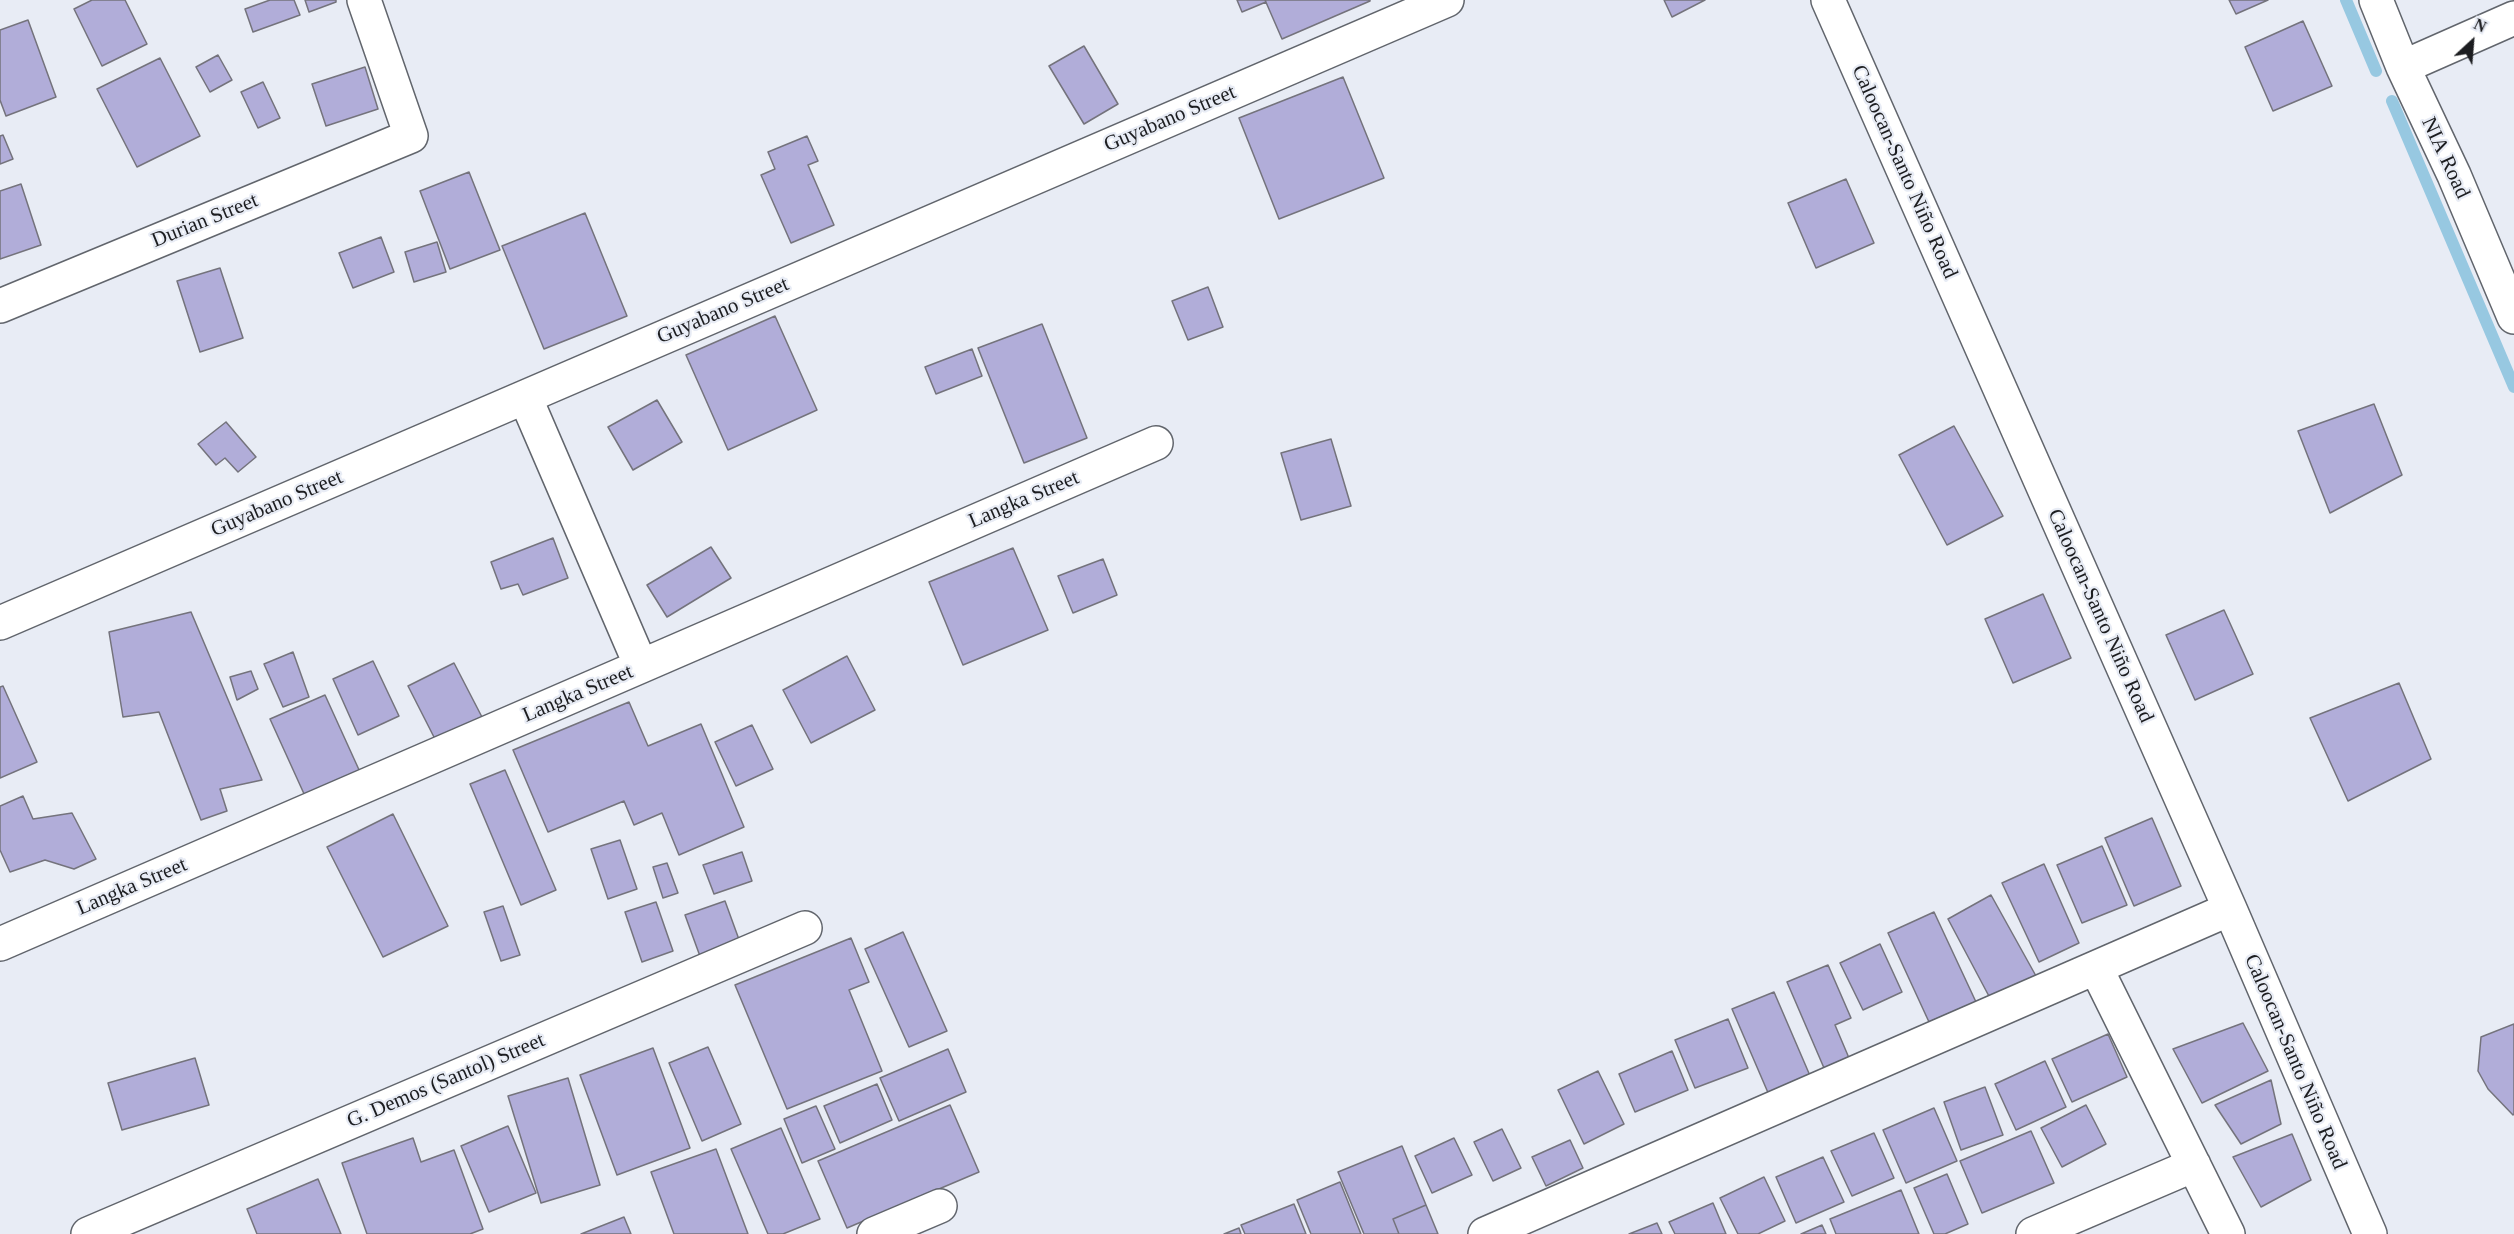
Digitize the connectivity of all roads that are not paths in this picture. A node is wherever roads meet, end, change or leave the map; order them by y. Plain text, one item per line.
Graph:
1 (364, 0) edge
2 (1447, 0) edge
3 (1828, 0) edge
4 (2376, 0) edge
5 (2514, 18) edge
6 (2403, 67) junction
7 (0, 306) edge
8 (2514, 317) edge
9 (525, 397) junction
10 (1156, 443) dead end
11 (0, 623) edge
12 (641, 666) junction
13 (2230, 909) junction
14 (805, 928) dead end
15 (0, 945) edge
16 (2096, 968) junction
17 (2194, 1165) junction
18 (940, 1206) dead end
19 (88, 1234) edge
20 (874, 1234) edge
21 (1485, 1234) edge
22 (2033, 1234) edge
23 (2228, 1234) edge
24 (2370, 1234) edge

1 - 7 street, Durian Street
2 - 9 street, Guyabano Street
3 - 13 street, Caloocan-Santo Niño Road
4 - 6 street, NIA Road
5 - 6 street
6 - 8 street, NIA Road
9 - 11 street, Guyabano Street
9 - 12 street
10 - 12 street, Langka Street
12 - 15 street, Langka Street
13 - 16 street
13 - 24 street, Caloocan-Santo Niño Road
14 - 19 street, G. Demos (Santol) Street
16 - 17 street
16 - 21 street
17 - 22 street
17 - 23 street
18 - 20 street

